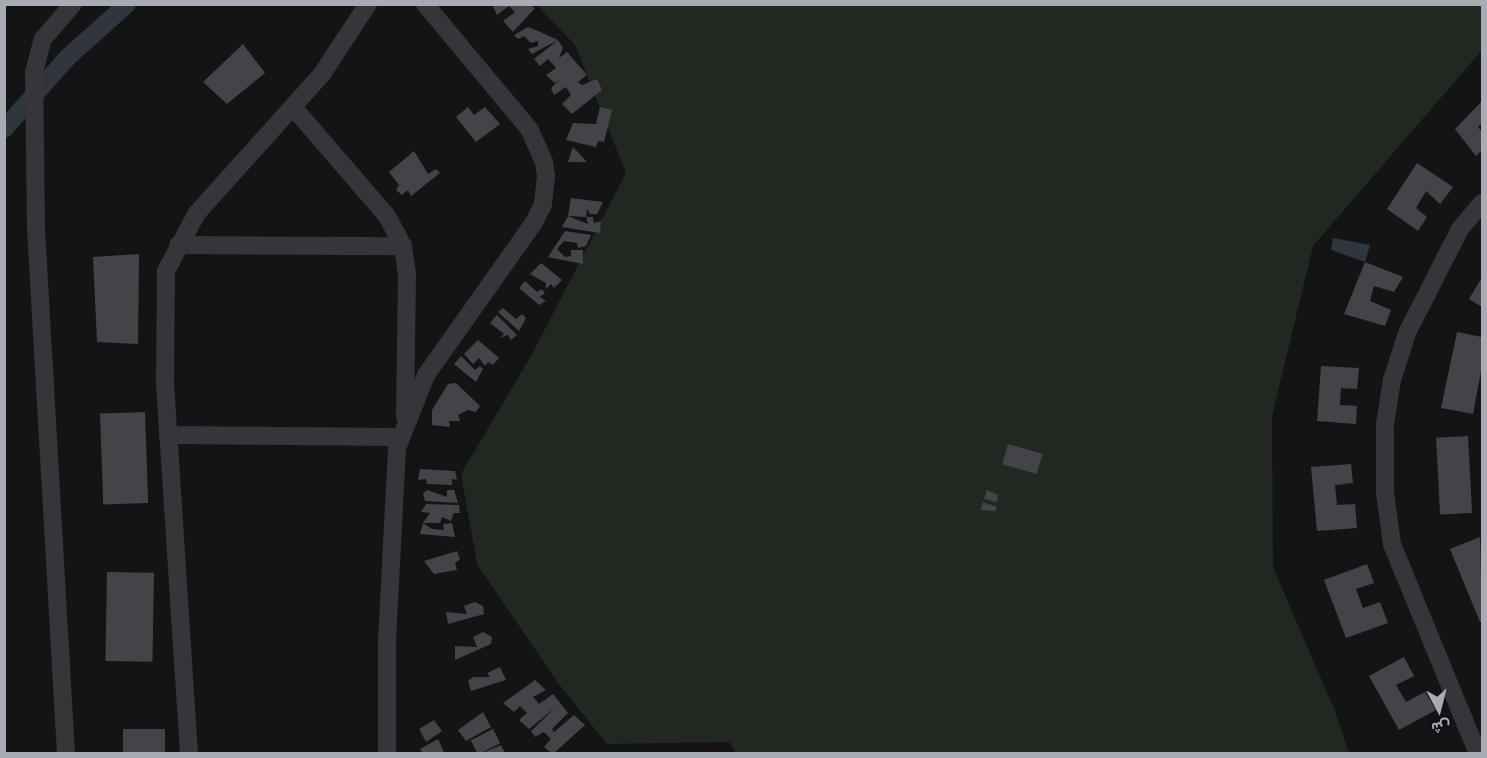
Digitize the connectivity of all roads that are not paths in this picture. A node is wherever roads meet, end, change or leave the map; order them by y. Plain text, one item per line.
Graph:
1 (73, 4) edge
2 (368, 4) edge
3 (425, 4) edge
4 (293, 106) junction
5 (1482, 203) edge
6 (178, 244) junction
7 (403, 246) junction
8 (403, 430) junction
9 (168, 435) junction
10 (66, 753) edge
11 (189, 753) edge
12 (387, 753) edge
13 (1478, 753) edge

1 - 10 street
2 - 4 street
3 - 8 street
4 - 6 street
4 - 7 street
5 - 13 street
6 - 7 street
6 - 9 street
7 - 8 street
8 - 9 street
8 - 12 street
9 - 11 street

